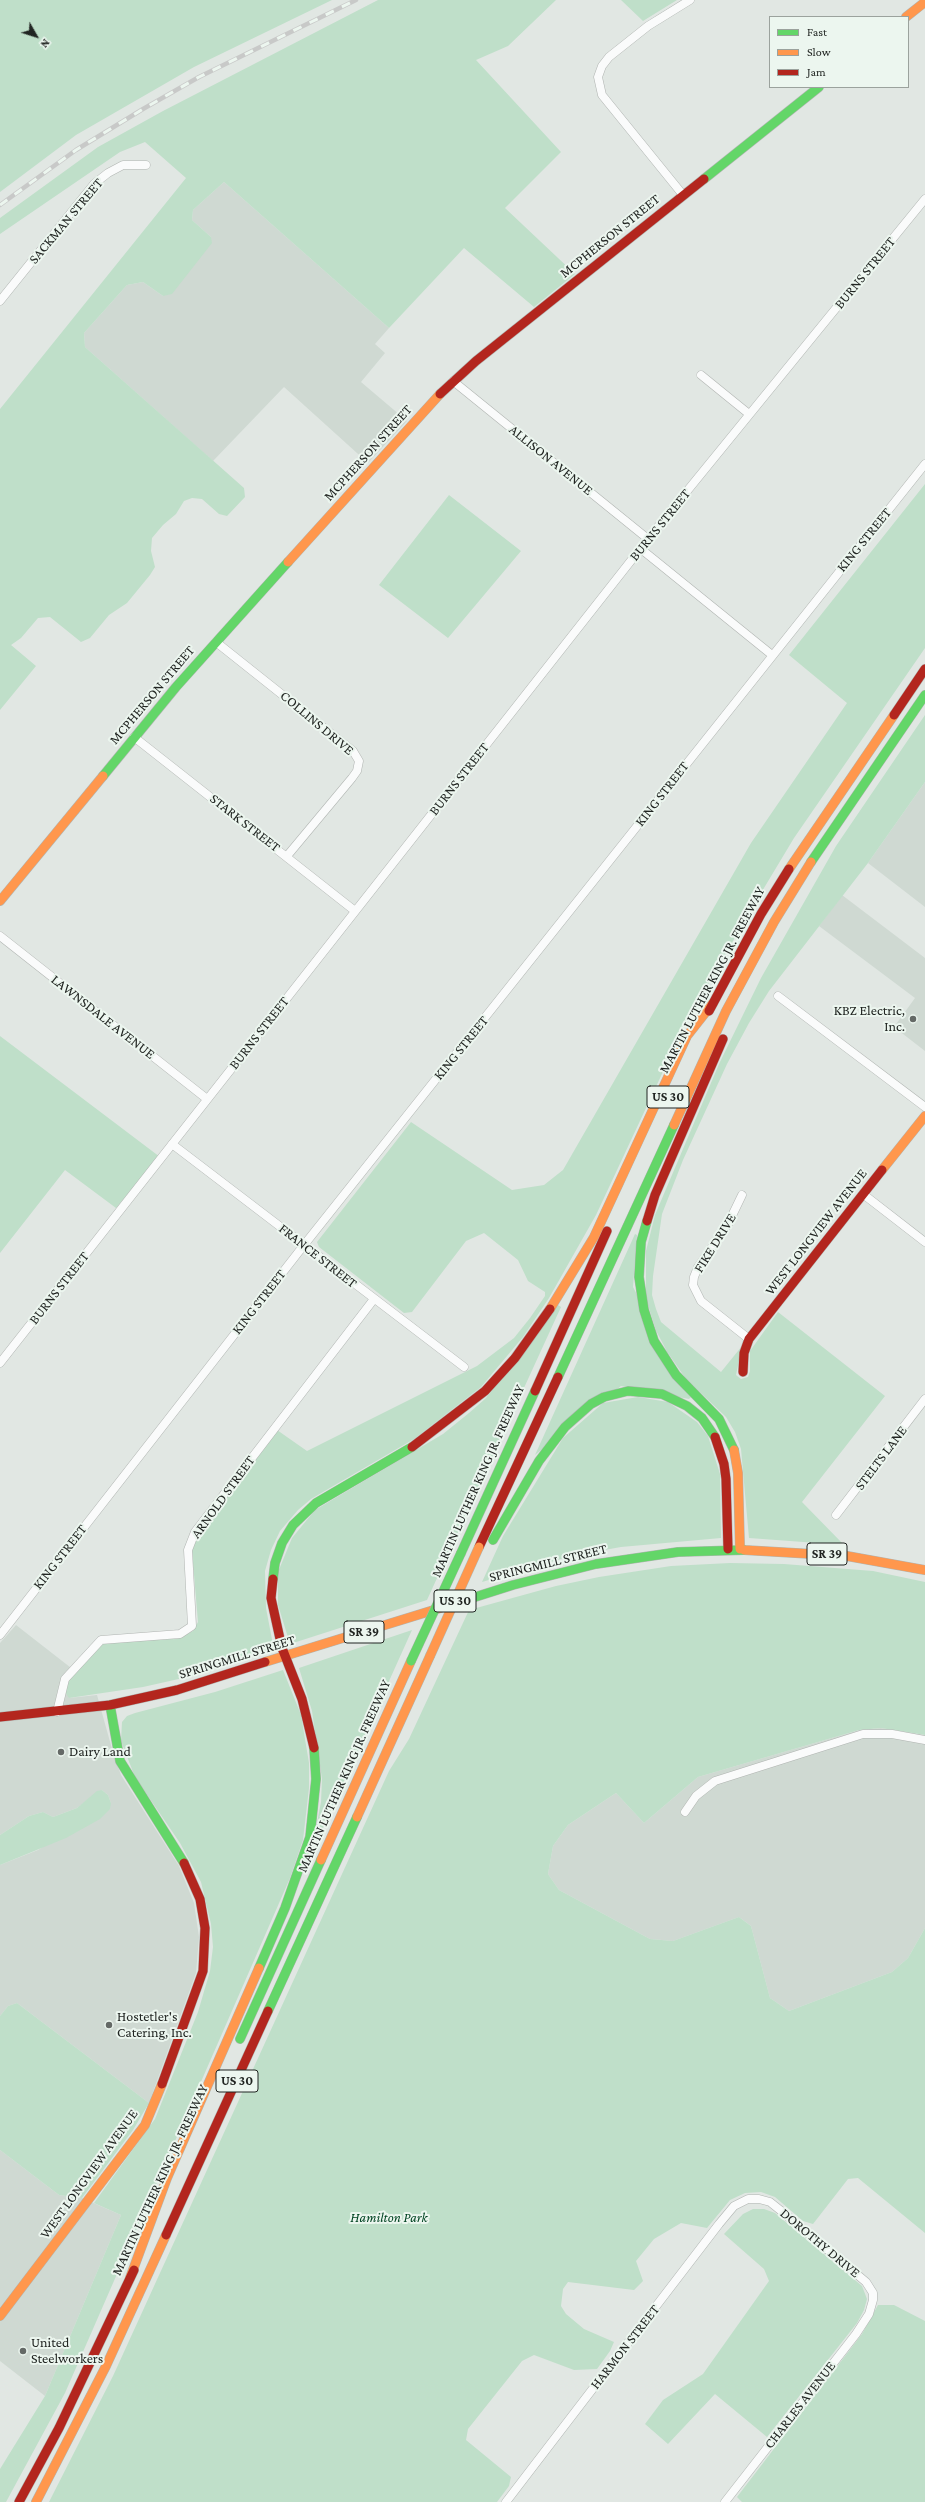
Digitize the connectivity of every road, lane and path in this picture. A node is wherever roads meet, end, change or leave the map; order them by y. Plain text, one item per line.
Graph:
1 (690, 0) edge
2 (925, 2) edge
3 (907, 16) edge
4 (818, 88) edge
5 (146, 165) dead end
6 (683, 195) junction
7 (925, 199) edge
8 (0, 301) edge
9 (701, 375) dead end
10 (453, 381) junction
11 (749, 414) junction
12 (925, 464) edge
13 (648, 539) junction
14 (641, 549) junction
15 (216, 642) junction
16 (772, 655) junction
17 (925, 669) edge
18 (925, 695) edge
19 (134, 737) junction
20 (820, 847) junction
21 (287, 856) junction
22 (0, 901) edge
23 (355, 911) junction
24 (0, 936) edge
25 (778, 996) dead end
26 (713, 1003) junction
27 (207, 1098) junction
28 (925, 1107) edge
29 (925, 1116) edge
30 (172, 1144) junction
31 (863, 1194) junction
32 (742, 1195) dead end
33 (925, 1242) edge
34 (304, 1245) junction
35 (374, 1299) junction
36 (749, 1340) junction
37 (0, 1363) edge
38 (464, 1367) dead end
39 (743, 1372) dead end
40 (925, 1399) edge
41 (836, 1515) dead end
42 (728, 1549) junction
43 (740, 1549) junction
44 (925, 1570) edge
45 (0, 1635) edge
46 (286, 1657) junction
47 (110, 1705) junction
48 (57, 1712) junction
49 (0, 1717) edge
50 (925, 1740) edge
51 (382, 1761) junction
52 (686, 1812) dead end
53 (236, 2047) dead end
54 (217, 2089) dead end
55 (748, 2199) joint
56 (130, 2278) junction
57 (872, 2307) joint
58 (0, 2316) edge
59 (18, 2502) edge
60 (36, 2502) edge
61 (506, 2502) edge
62 (725, 2502) edge

1 - 6 street
2 - 3 main road
4 - 6 main road, MCPHERSON STREET
5 - 8 street, SACKMAN STREET
6 - 10 main road, MCPHERSON STREET
7 - 11 street, BURNS STREET
9 - 11 street
10 - 13 street, ALLISON AVENUE
10 - 15 main road, MCPHERSON STREET
11 - 13 street, BURNS STREET
12 - 16 street, KING STREET
13 - 14 street, BURNS STREET
14 - 16 street
14 - 23 street, BURNS STREET
15 - 19 main road, MCPHERSON STREET
15 - 21 street, COLLINS DRIVE
16 - 34 street, KING STREET
17 - 26 main road, MARTIN LUTHER KING JR. FREEWAY / US 30
18 - 20 main road, MARTIN LUTHER KING JR. FREEWAY / US 30
19 - 21 street, STARK STREET
19 - 22 main road, MCPHERSON STREET
20 - 43 main road
20 - 51 main road, MARTIN LUTHER KING JR. FREEWAY / US 30, bridge
21 - 23 street, STARK STREET
23 - 27 street, BURNS STREET
24 - 27 street, LAWNSDALE AVENUE
25 - 28 street
26 - 46 main road
26 - 53 main road, MARTIN LUTHER KING JR. FREEWAY / US 30, bridge
27 - 30 street, BURNS STREET
29 - 31 main road, WEST LONGVIEW AVENUE
30 - 34 street, FRANCE STREET
30 - 37 street, BURNS STREET
31 - 33 street
31 - 36 main road, WEST LONGVIEW AVENUE
32 - 36 street, FIKE DRIVE
34 - 35 street, FRANCE STREET
34 - 45 street, KING STREET
35 - 38 street, FRANCE STREET
35 - 48 street, ARNOLD STREET
36 - 39 main road, WEST LONGVIEW AVENUE
40 - 41 street, STELTS LANE
42 - 43 main road, SPRINGMILL STREET / SR 39
42 - 46 main road, SPRINGMILL STREET / SR 39
42 - 51 main road
43 - 44 main road, SPRINGMILL STREET / SR 39
46 - 47 main road, SPRINGMILL STREET / SR 39
46 - 56 main road
47 - 48 main road, SPRINGMILL STREET / SR 39
47 - 58 main road, WEST LONGVIEW AVENUE
48 - 49 main road, SPRINGMILL STREET / SR 39
50 - 52 street
51 - 60 main road, MARTIN LUTHER KING JR. FREEWAY / US 30
54 - 56 main road, MARTIN LUTHER KING JR. FREEWAY / US 30
55 - 57 street, DOROTHY DRIVE
55 - 61 street, HARMON STREET
56 - 59 main road, MARTIN LUTHER KING JR. FREEWAY / US 30
57 - 62 street, CHARLES AVENUE

